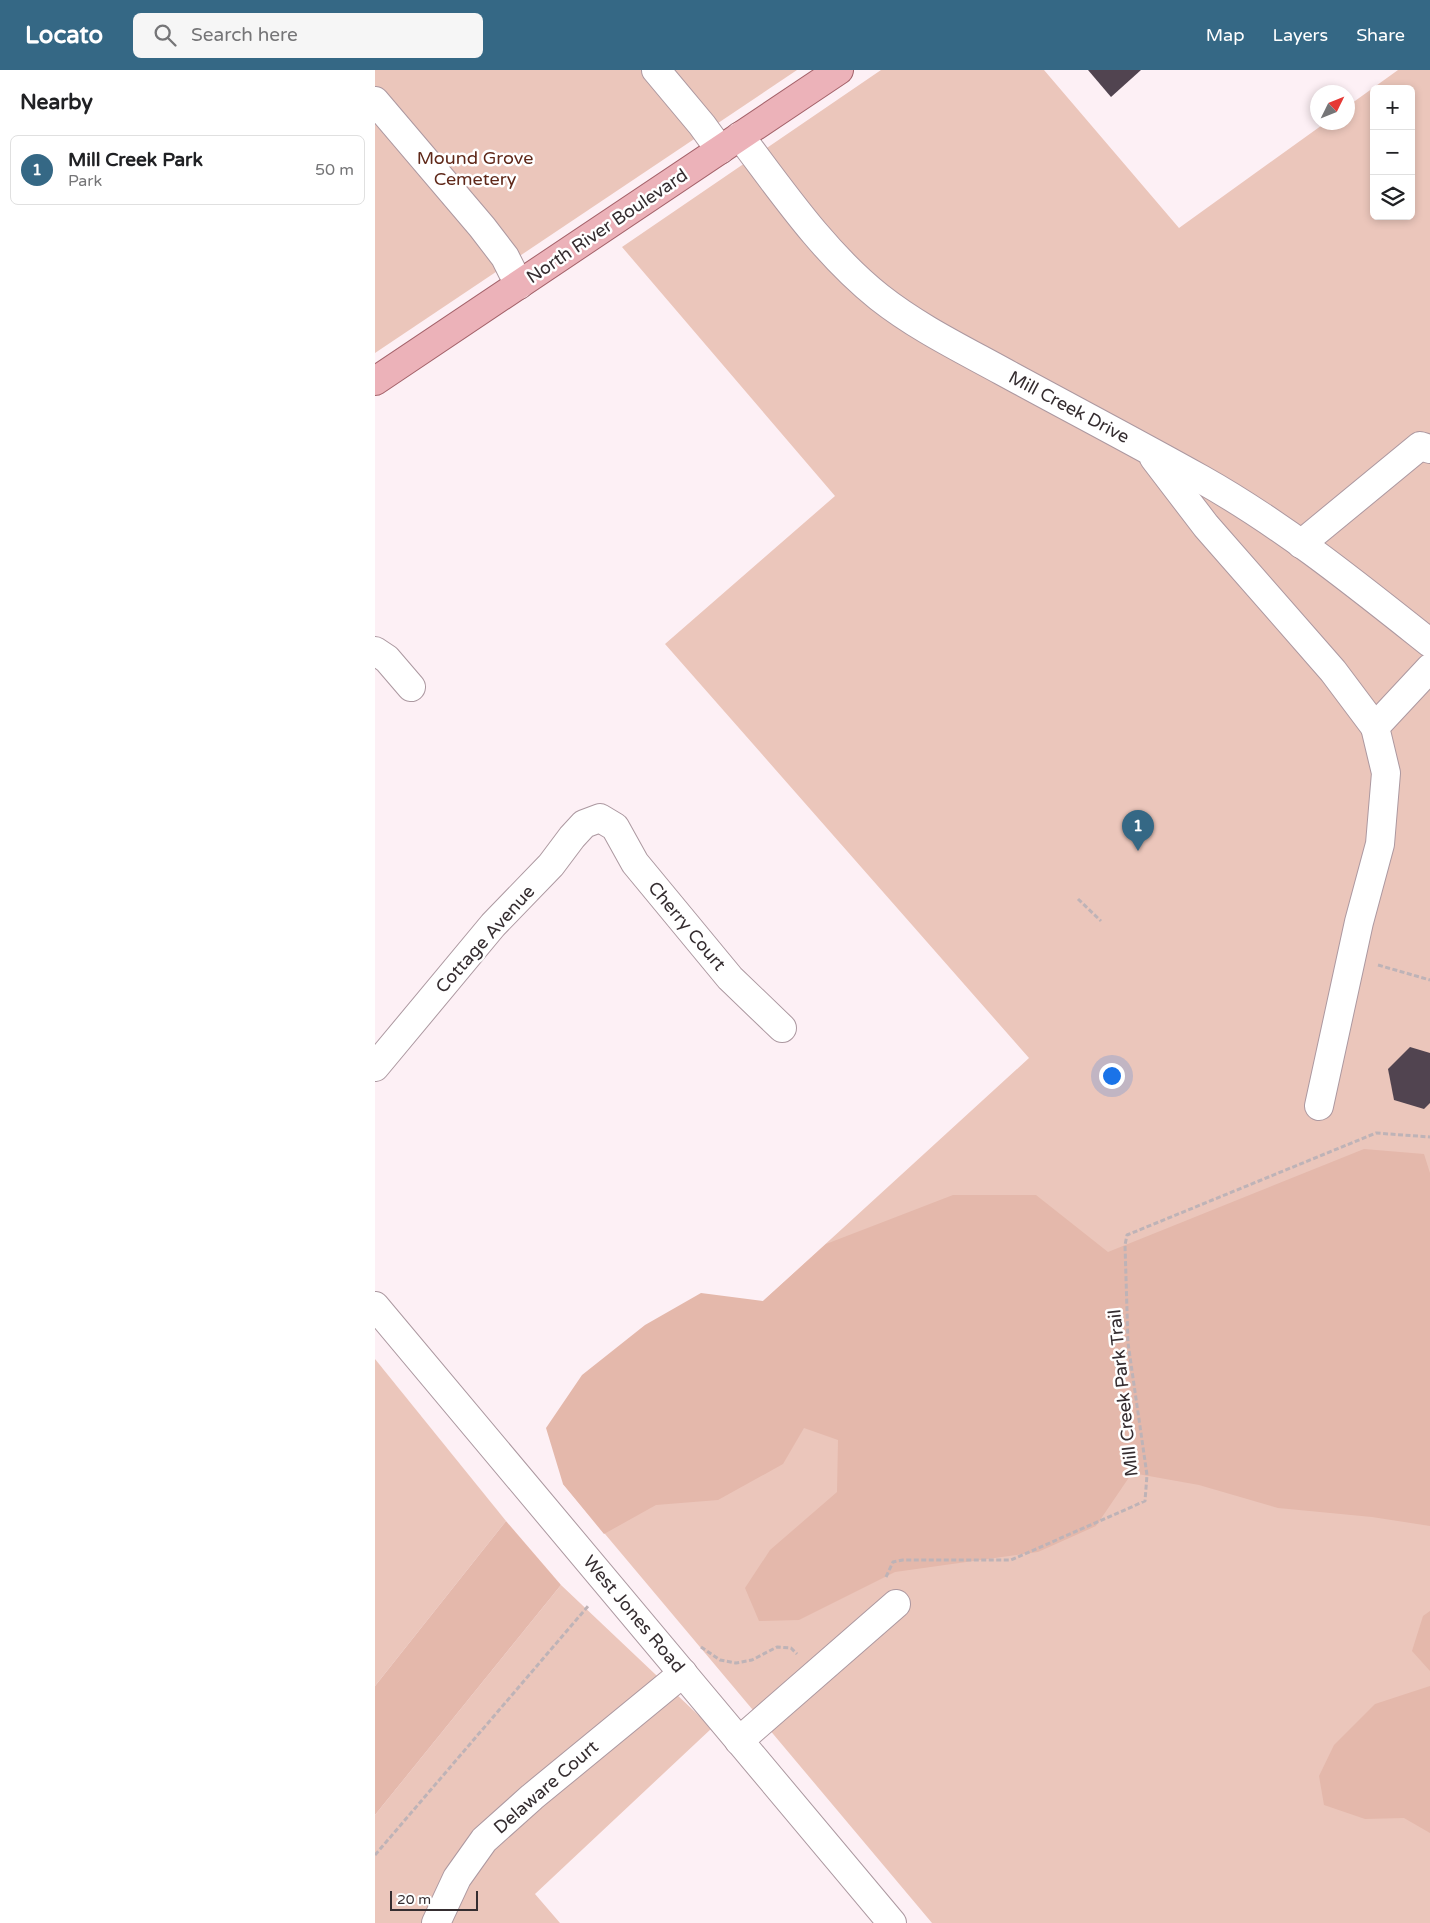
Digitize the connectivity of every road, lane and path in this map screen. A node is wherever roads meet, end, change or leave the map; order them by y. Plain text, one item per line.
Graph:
1 (656, 70) edge
2 (839, 70) edge
3 (375, 101) edge
4 (730, 143) junction
5 (519, 285) junction
6 (375, 381) edge
7 (1430, 448) edge
8 (1149, 450) junction
9 (1301, 544) junction
10 (1430, 643) edge
11 (375, 651) edge
12 (1430, 668) edge
13 (411, 687) dead end
14 (1375, 727) junction
15 (600, 818) joint
16 (1078, 899) dead end
17 (1101, 921) dead end
18 (1351, 957) junction
19 (1430, 980) edge
20 (782, 1028) dead end
21 (375, 1067) edge
22 (1319, 1106) dead end
23 (1430, 1137) edge
24 (376, 1309) edge
25 (608, 1584) junction
26 (896, 1604) joint
27 (697, 1642) dead end
28 (683, 1673) junction
29 (815, 1676) junction
30 (739, 1741) junction
31 (375, 1855) edge
32 (436, 1923) edge
33 (892, 1923) edge

1 - 4 street, Mill Creek Drive
2 - 4 main road, North River Boulevard
3 - 5 street
4 - 5 main road, North River Boulevard
4 - 8 street, Mill Creek Drive
5 - 6 main road, North River Boulevard
7 - 9 street
8 - 9 street, Mill Creek Drive
8 - 14 street
9 - 10 street, Mill Creek Drive
11 - 13 street
12 - 14 street
14 - 18 street
15 - 20 street, Cherry Court
15 - 21 street, Cottage Avenue
16 - 17 path
18 - 19 path
18 - 22 street
23 - 26 path, Mill Creek Park Trail
24 - 25 street, West Jones Road
25 - 28 street, West Jones Road
25 - 31 path
26 - 29 street
27 - 29 path
28 - 30 street, West Jones Road
28 - 32 street, Delaware Court
29 - 30 street
30 - 33 street, West Jones Road

